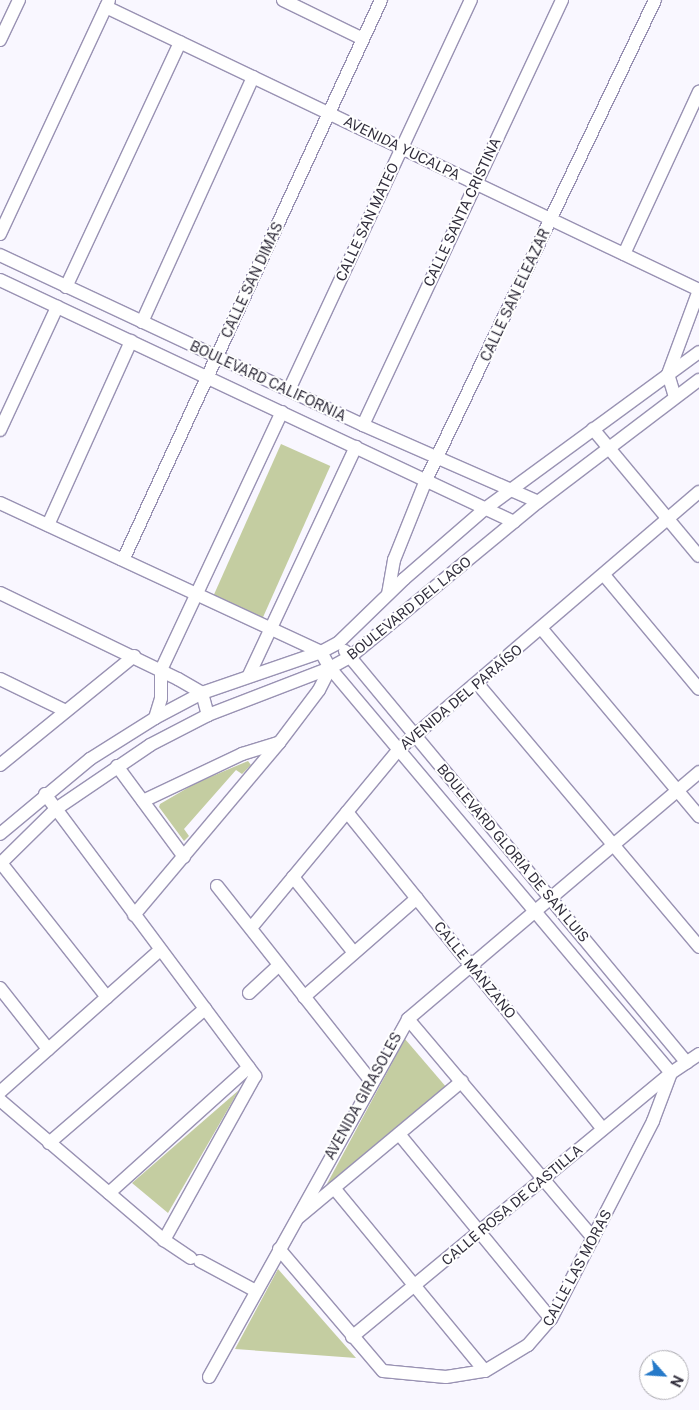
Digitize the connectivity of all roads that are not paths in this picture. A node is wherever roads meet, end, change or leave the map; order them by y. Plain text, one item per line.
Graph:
1 (19, 0) edge
2 (283, 0) edge
3 (381, 0) edge
4 (471, 0) edge
5 (562, 0) edge
6 (655, 0) edge
7 (107, 3) edge
8 (363, 39) junction
9 (0, 40) edge
10 (180, 42) junction
11 (253, 77) junction
12 (699, 92) edge
13 (329, 113) junction
14 (402, 148) junction
15 (476, 183) junction
16 (551, 219) junction
17 (0, 234) edge
18 (624, 254) junction
19 (0, 255) edge
20 (0, 280) edge
21 (66, 286) junction
22 (699, 290) edge
23 (57, 307) junction
24 (142, 322) junction
25 (131, 342) junction
26 (699, 352) edge
27 (216, 356) junction
28 (668, 374) junction
29 (207, 377) junction
30 (699, 380) edge
31 (289, 390) junction
32 (676, 397) junction
33 (282, 412) junction
34 (363, 425) junction
35 (593, 429) junction
36 (0, 430) edge
37 (356, 447) junction
38 (608, 447) junction
39 (438, 459) junction
40 (426, 480) junction
41 (512, 490) junction
42 (699, 492) edge
43 (538, 502) junction
44 (0, 503) edge
45 (486, 508) junction
46 (668, 519) junction
47 (514, 522) junction
48 (48, 525) junction
49 (699, 556) edge
50 (123, 560) junction
51 (604, 575) junction
52 (0, 592) edge
53 (196, 594) junction
54 (388, 594) junction
55 (271, 628) junction
56 (541, 628) junction
57 (338, 643) junction
58 (321, 652) junction
59 (134, 656) junction
60 (350, 657) junction
61 (330, 668) junction
62 (161, 670) junction
63 (249, 675) junction
64 (0, 679) edge
65 (477, 684) junction
66 (699, 689) edge
67 (202, 693) junction
68 (66, 711) junction
69 (208, 715) junction
70 (155, 718) junction
71 (415, 736) junction
72 (279, 743) junction
73 (399, 749) junction
74 (0, 765) edge
75 (117, 766) junction
76 (699, 772) edge
77 (677, 790) junction
78 (45, 794) junction
79 (143, 801) junction
80 (56, 809) junction
81 (347, 812) junction
82 (699, 816) edge
83 (0, 834) edge
84 (613, 844) junction
85 (184, 857) junction
86 (1, 864) edge
87 (293, 878) junction
88 (217, 886) dead end
89 (417, 898) junction
90 (550, 898) junction
91 (535, 911) junction
92 (134, 915) junction
93 (251, 928) junction
94 (699, 947) edge
95 (160, 950) junction
96 (354, 953) junction
97 (279, 965) junction
98 (471, 965) junction
99 (0, 988) edge
100 (249, 994) dead end
101 (107, 997) junction
102 (304, 997) junction
103 (205, 1009) junction
104 (408, 1019) junction
105 (48, 1049) junction
106 (699, 1054) edge
107 (687, 1062) junction
108 (252, 1070) junction
109 (671, 1073) junction
110 (462, 1081) junction
111 (372, 1082) junction
112 (0, 1092) edge
113 (0, 1100) edge
114 (603, 1129) junction
115 (398, 1134) junction
116 (49, 1143) junction
117 (544, 1178) junction
118 (334, 1188) junction
119 (108, 1194) junction
120 (293, 1222) junction
121 (478, 1232) junction
122 (593, 1238) junction
123 (164, 1240) junction
124 (279, 1249) junction
125 (415, 1285) junction
126 (256, 1291) junction
127 (551, 1319) junction
128 (352, 1337) junction
129 (485, 1371) junction
130 (208, 1377) dead end

1 - 9 street
2 - 8 street
3 - 8 street, CALLE SAN DIMAS
4 - 14 street, CALLE SAN MATEO
5 - 15 street, CALLE SANTA CRISTINA
6 - 16 street, CALLE SAN ELEAZAR
7 - 10 street, AVENIDA YUCALPA
7 - 17 street
8 - 13 street, CALLE SAN DIMAS
10 - 11 street, AVENIDA YUCALPA
10 - 21 street
11 - 13 street, AVENIDA YUCALPA
11 - 24 street
12 - 18 street
13 - 14 street, AVENIDA YUCALPA
13 - 27 street, CALLE SAN DIMAS
14 - 15 street, AVENIDA YUCALPA
14 - 31 street, CALLE SAN MATEO
15 - 16 street, AVENIDA YUCALPA
15 - 34 street, CALLE SANTA CRISTINA
16 - 18 street, AVENIDA YUCALPA
16 - 39 street, CALLE SAN ELEAZAR
18 - 22 street, AVENIDA YUCALPA
19 - 21 street, BOULEVARD CALIFORNIA
20 - 23 street, BOULEVARD CALIFORNIA
21 - 24 street, BOULEVARD CALIFORNIA
22 - 28 street
23 - 25 street, BOULEVARD CALIFORNIA
23 - 36 street
24 - 27 street, BOULEVARD CALIFORNIA
25 - 29 street, BOULEVARD CALIFORNIA
25 - 48 street
26 - 28 street, BOULEVARD DEL LAGO
27 - 29 street, CALLE SAN DIMAS
27 - 31 street, BOULEVARD CALIFORNIA
28 - 32 street
28 - 35 street, BOULEVARD DEL LAGO
29 - 33 street, BOULEVARD CALIFORNIA
29 - 50 street, CALLE SAN DIMAS
30 - 32 street, BOULEVARD DEL LAGO
31 - 34 street, BOULEVARD CALIFORNIA
32 - 38 street, BOULEVARD DEL LAGO
33 - 37 street, BOULEVARD CALIFORNIA
33 - 53 street
34 - 39 street, BOULEVARD CALIFORNIA
35 - 38 street
35 - 41 street, BOULEVARD DEL LAGO
37 - 40 street, BOULEVARD CALIFORNIA
37 - 55 street
38 - 43 street, BOULEVARD DEL LAGO
38 - 46 street
39 - 40 street, CALLE SAN ELEAZAR
39 - 41 street, BOULEVARD CALIFORNIA
40 - 45 street, BOULEVARD CALIFORNIA
40 - 54 street, CALLE SAN ELEAZAR
41 - 43 street, BOULEVARD CALIFORNIA
41 - 45 street, BOULEVARD DEL LAGO
42 - 46 street, AVENIDA DEL PARAÍSO
43 - 47 street, BOULEVARD DEL LAGO
44 - 48 street
45 - 47 street, BOULEVARD CALIFORNIA
45 - 54 street, BOULEVARD DEL LAGO
46 - 49 street
46 - 51 street, AVENIDA DEL PARAÍSO
47 - 60 street, BOULEVARD DEL LAGO
48 - 50 street
50 - 53 street
51 - 56 street, AVENIDA DEL PARAÍSO
51 - 66 street
52 - 59 street
53 - 55 street
53 - 62 street
54 - 57 street, BOULEVARD DEL LAGO
55 - 58 street
55 - 63 street
56 - 65 street, AVENIDA DEL PARAÍSO
56 - 77 street
57 - 58 street, BOULEVARD DEL LAGO
57 - 60 street, BOULEVARD GLORIA DE SAN LUIS
58 - 61 street, BOULEVARD GLORIA DE SAN LUIS
58 - 63 street, BOULEVARD DEL LAGO
59 - 62 street
59 - 68 street
60 - 61 street, BOULEVARD DEL LAGO
60 - 71 street, BOULEVARD GLORIA DE SAN LUIS
61 - 69 street, BOULEVARD DEL LAGO
61 - 72 street
61 - 73 street, BOULEVARD GLORIA DE SAN LUIS
62 - 67 street
62 - 70 street
63 - 67 street, BOULEVARD DEL LAGO
64 - 68 street
65 - 71 street, AVENIDA DEL PARAÍSO
65 - 84 street
67 - 69 street
67 - 70 street, BOULEVARD DEL LAGO
68 - 74 street
69 - 75 street, BOULEVARD DEL LAGO
70 - 78 street, BOULEVARD DEL LAGO
71 - 73 street, AVENIDA DEL PARAÍSO
71 - 90 street, BOULEVARD GLORIA DE SAN LUIS
72 - 79 street
72 - 85 street
73 - 81 street, AVENIDA DEL PARAÍSO
73 - 91 street, BOULEVARD GLORIA DE SAN LUIS
75 - 79 street
75 - 80 street, BOULEVARD DEL LAGO
76 - 77 street, AVENIDA GIRASOLES
77 - 82 street
77 - 84 street, AVENIDA GIRASOLES
78 - 80 street
78 - 83 street, BOULEVARD DEL LAGO
79 - 85 street
80 - 86 street, BOULEVARD DEL LAGO
80 - 92 street
81 - 87 street, AVENIDA DEL PARAÍSO
81 - 89 street, CALLE MANZANO
84 - 90 street, AVENIDA GIRASOLES
84 - 94 street
85 - 92 street
86 - 101 street
87 - 93 street, AVENIDA DEL PARAÍSO
87 - 96 street
88 - 93 street
89 - 96 street
89 - 98 street, CALLE MANZANO
90 - 91 street, AVENIDA GIRASOLES
90 - 107 street, BOULEVARD GLORIA DE SAN LUIS
91 - 98 street, AVENIDA GIRASOLES
91 - 109 street, BOULEVARD GLORIA DE SAN LUIS
92 - 95 street
93 - 97 street
95 - 101 street
95 - 103 street
96 - 102 street
97 - 100 street
97 - 102 street
98 - 104 street, AVENIDA GIRASOLES
98 - 114 street, CALLE MANZANO
99 - 105 street
101 - 105 street
102 - 111 street
103 - 108 street
103 - 116 street
104 - 110 street
104 - 111 street, AVENIDA GIRASOLES
105 - 112 street
106 - 107 street
107 - 109 street
108 - 119 street
108 - 123 street
109 - 114 street, CALLE ROSA DE CASTILLA
109 - 122 street, CALLE LAS MORAS
110 - 115 street
110 - 117 street
111 - 120 street, AVENIDA GIRASOLES
113 - 116 street
114 - 117 street, CALLE ROSA DE CASTILLA
115 - 118 street
115 - 121 street
116 - 119 street
117 - 121 street, CALLE ROSA DE CASTILLA
117 - 122 street
118 - 120 street
118 - 125 street
119 - 123 street
120 - 124 street, AVENIDA GIRASOLES
121 - 125 street, CALLE ROSA DE CASTILLA
121 - 127 street
122 - 127 street, CALLE LAS MORAS
123 - 126 street
124 - 126 street, AVENIDA GIRASOLES
124 - 128 street
125 - 128 street, CALLE ROSA DE CASTILLA
125 - 129 street
126 - 130 street, AVENIDA GIRASOLES
127 - 129 street, CALLE LAS MORAS
128 - 129 street, CALLE LAS MORAS

